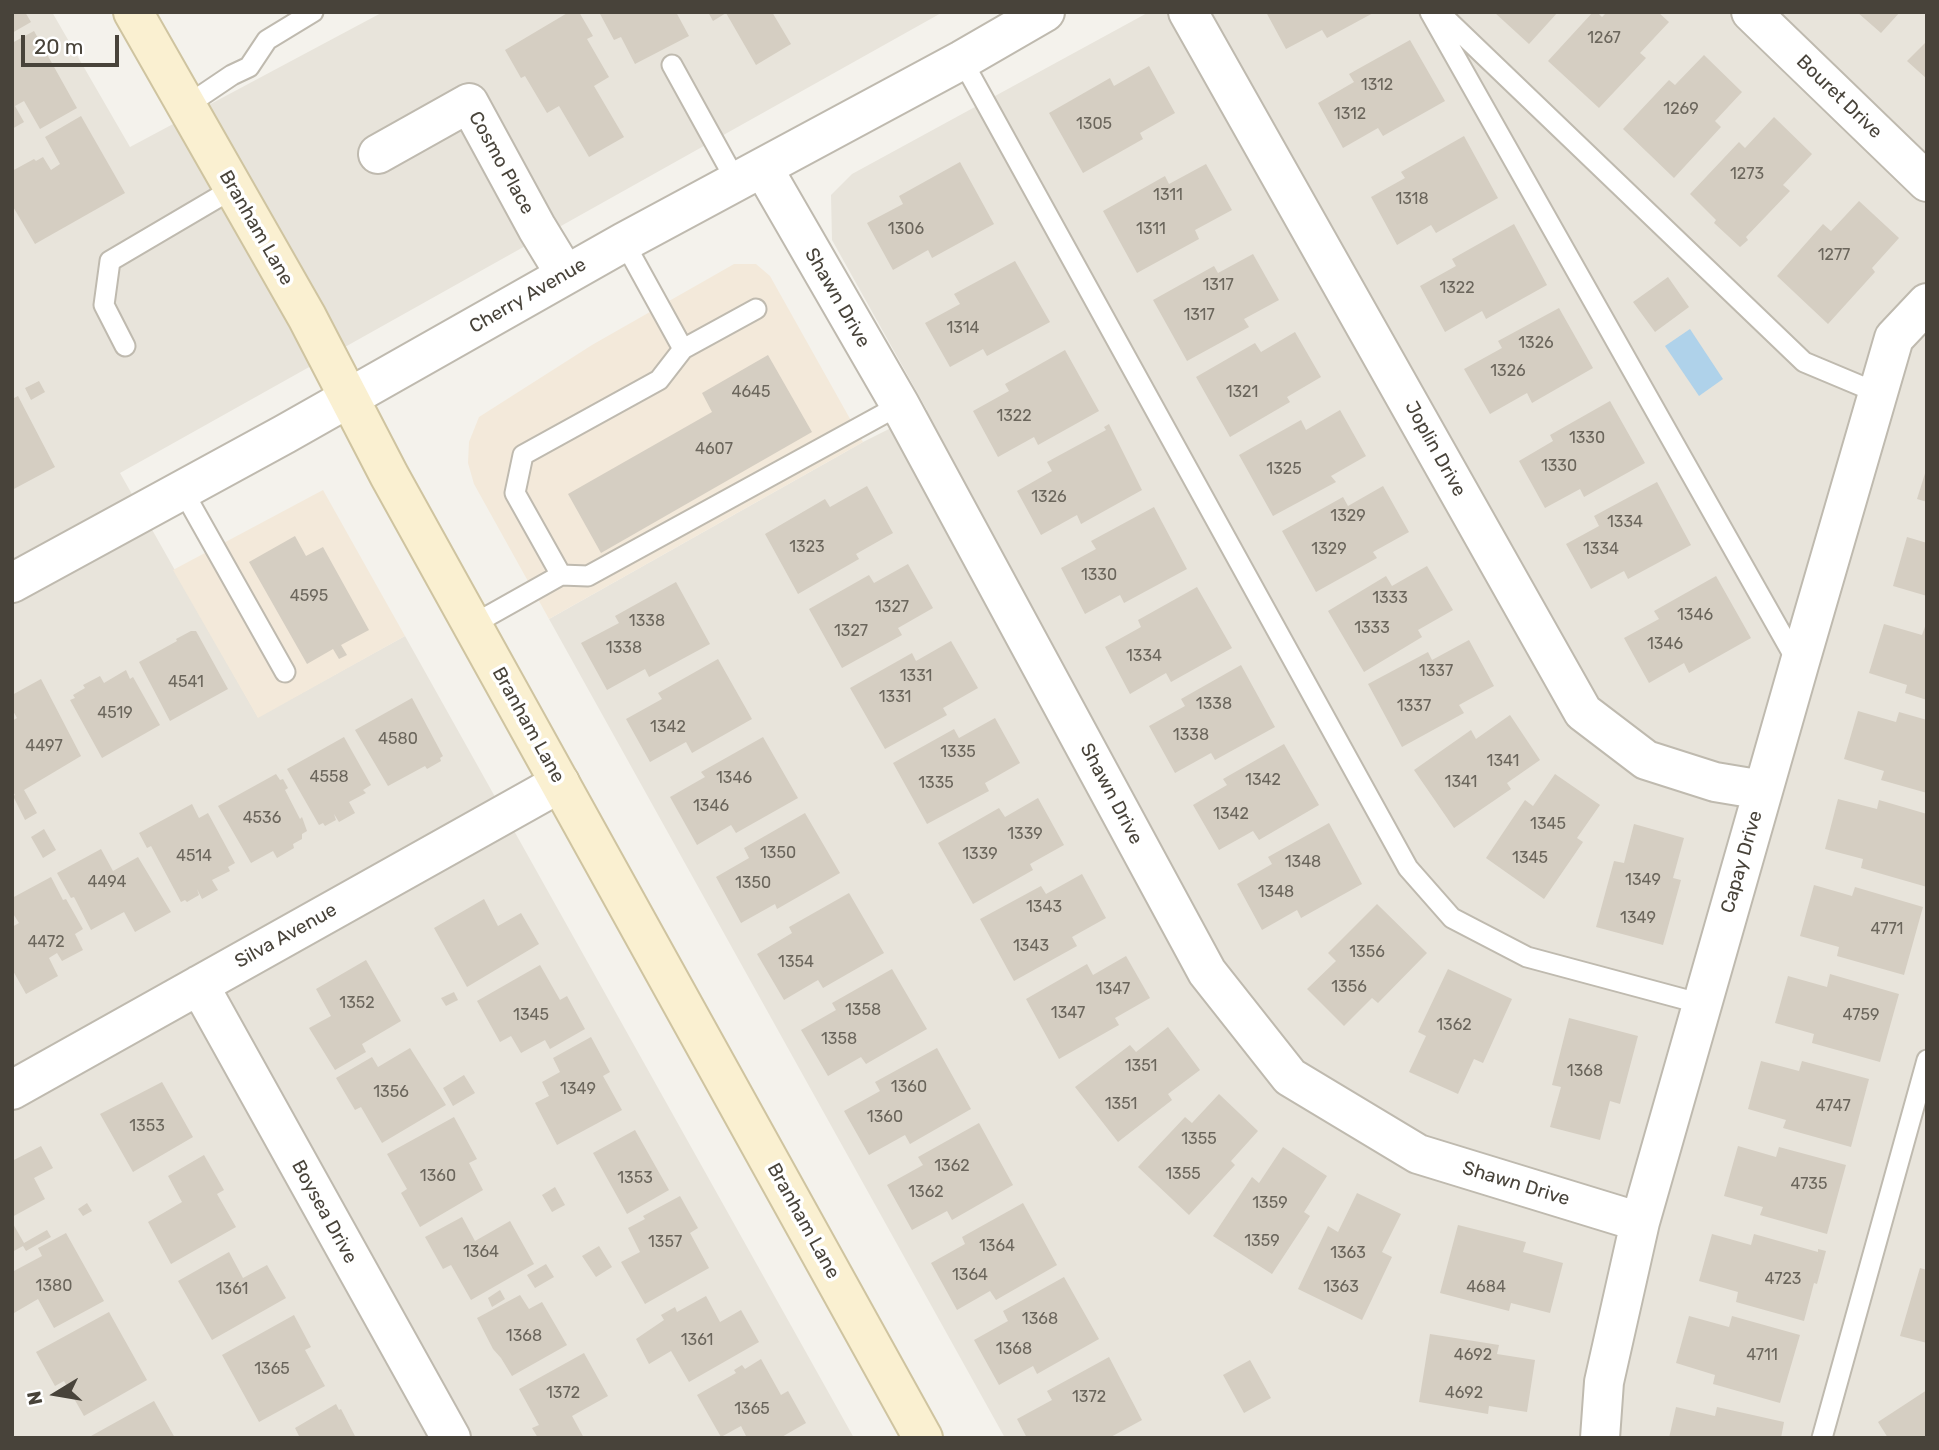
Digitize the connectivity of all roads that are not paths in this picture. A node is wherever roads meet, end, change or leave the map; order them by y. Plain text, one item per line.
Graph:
1 (133, 12) edge
2 (313, 12) edge
3 (1045, 12) edge
4 (1188, 12) edge
5 (1430, 12) edge
6 (1439, 12) edge
7 (1751, 12) edge
8 (962, 60) junction
9 (672, 65) dead end
10 (187, 106) junction
11 (378, 153) dead end
12 (750, 174) junction
13 (1927, 182) edge
14 (234, 188) junction
15 (624, 242) junction
16 (565, 274) junction
17 (1927, 303) edge
18 (755, 309) dead end
19 (125, 346) dead end
20 (683, 349) junction
21 (1878, 393) junction
22 (348, 399) junction
23 (900, 405) junction
24 (183, 491) junction
25 (561, 575) junction
26 (12, 583) edge
27 (472, 625) junction
28 (1799, 665) junction
29 (285, 672) dead end
30 (560, 783) junction
31 (1763, 790) junction
32 (199, 985) junction
33 (1702, 1004) junction
34 (1927, 1060) edge
35 (12, 1090) edge
36 (1640, 1222) junction
37 (451, 1438) edge
38 (923, 1438) edge
39 (1600, 1438) edge
40 (1822, 1438) edge

1 - 10 main road, Branham Lane
2 - 10 lane
3 - 8 street, Cherry Avenue
4 - 31 street, Joplin Drive
5 - 28 lane
6 - 21 lane
7 - 13 street, Bouret Drive
8 - 12 street, Cherry Avenue
8 - 33 lane
9 - 12 lane
10 - 14 main road, Branham Lane
11 - 16 street, Cosmo Place
12 - 15 street, Cherry Avenue
12 - 23 street, Shawn Drive
14 - 19 lane
14 - 22 main road, Branham Lane
15 - 16 street, Cherry Avenue
15 - 20 lane
16 - 22 street, Cherry Avenue
17 - 21 street, Capay Drive
18 - 20 lane
20 - 25 lane
21 - 28 street, Capay Drive
22 - 24 street, Cherry Avenue
22 - 27 main road, Branham Lane
23 - 25 lane
23 - 36 street, Shawn Drive
24 - 26 street, Cherry Avenue
24 - 29 lane
25 - 27 lane
27 - 30 main road, Branham Lane
28 - 31 street, Capay Drive
30 - 32 street, Silva Avenue
30 - 38 main road, Branham Lane
31 - 33 street, Capay Drive
32 - 35 street, Silva Avenue
32 - 37 street, Boysea Drive
33 - 36 street, Capay Drive
34 - 40 lane
36 - 39 street, Capay Drive

